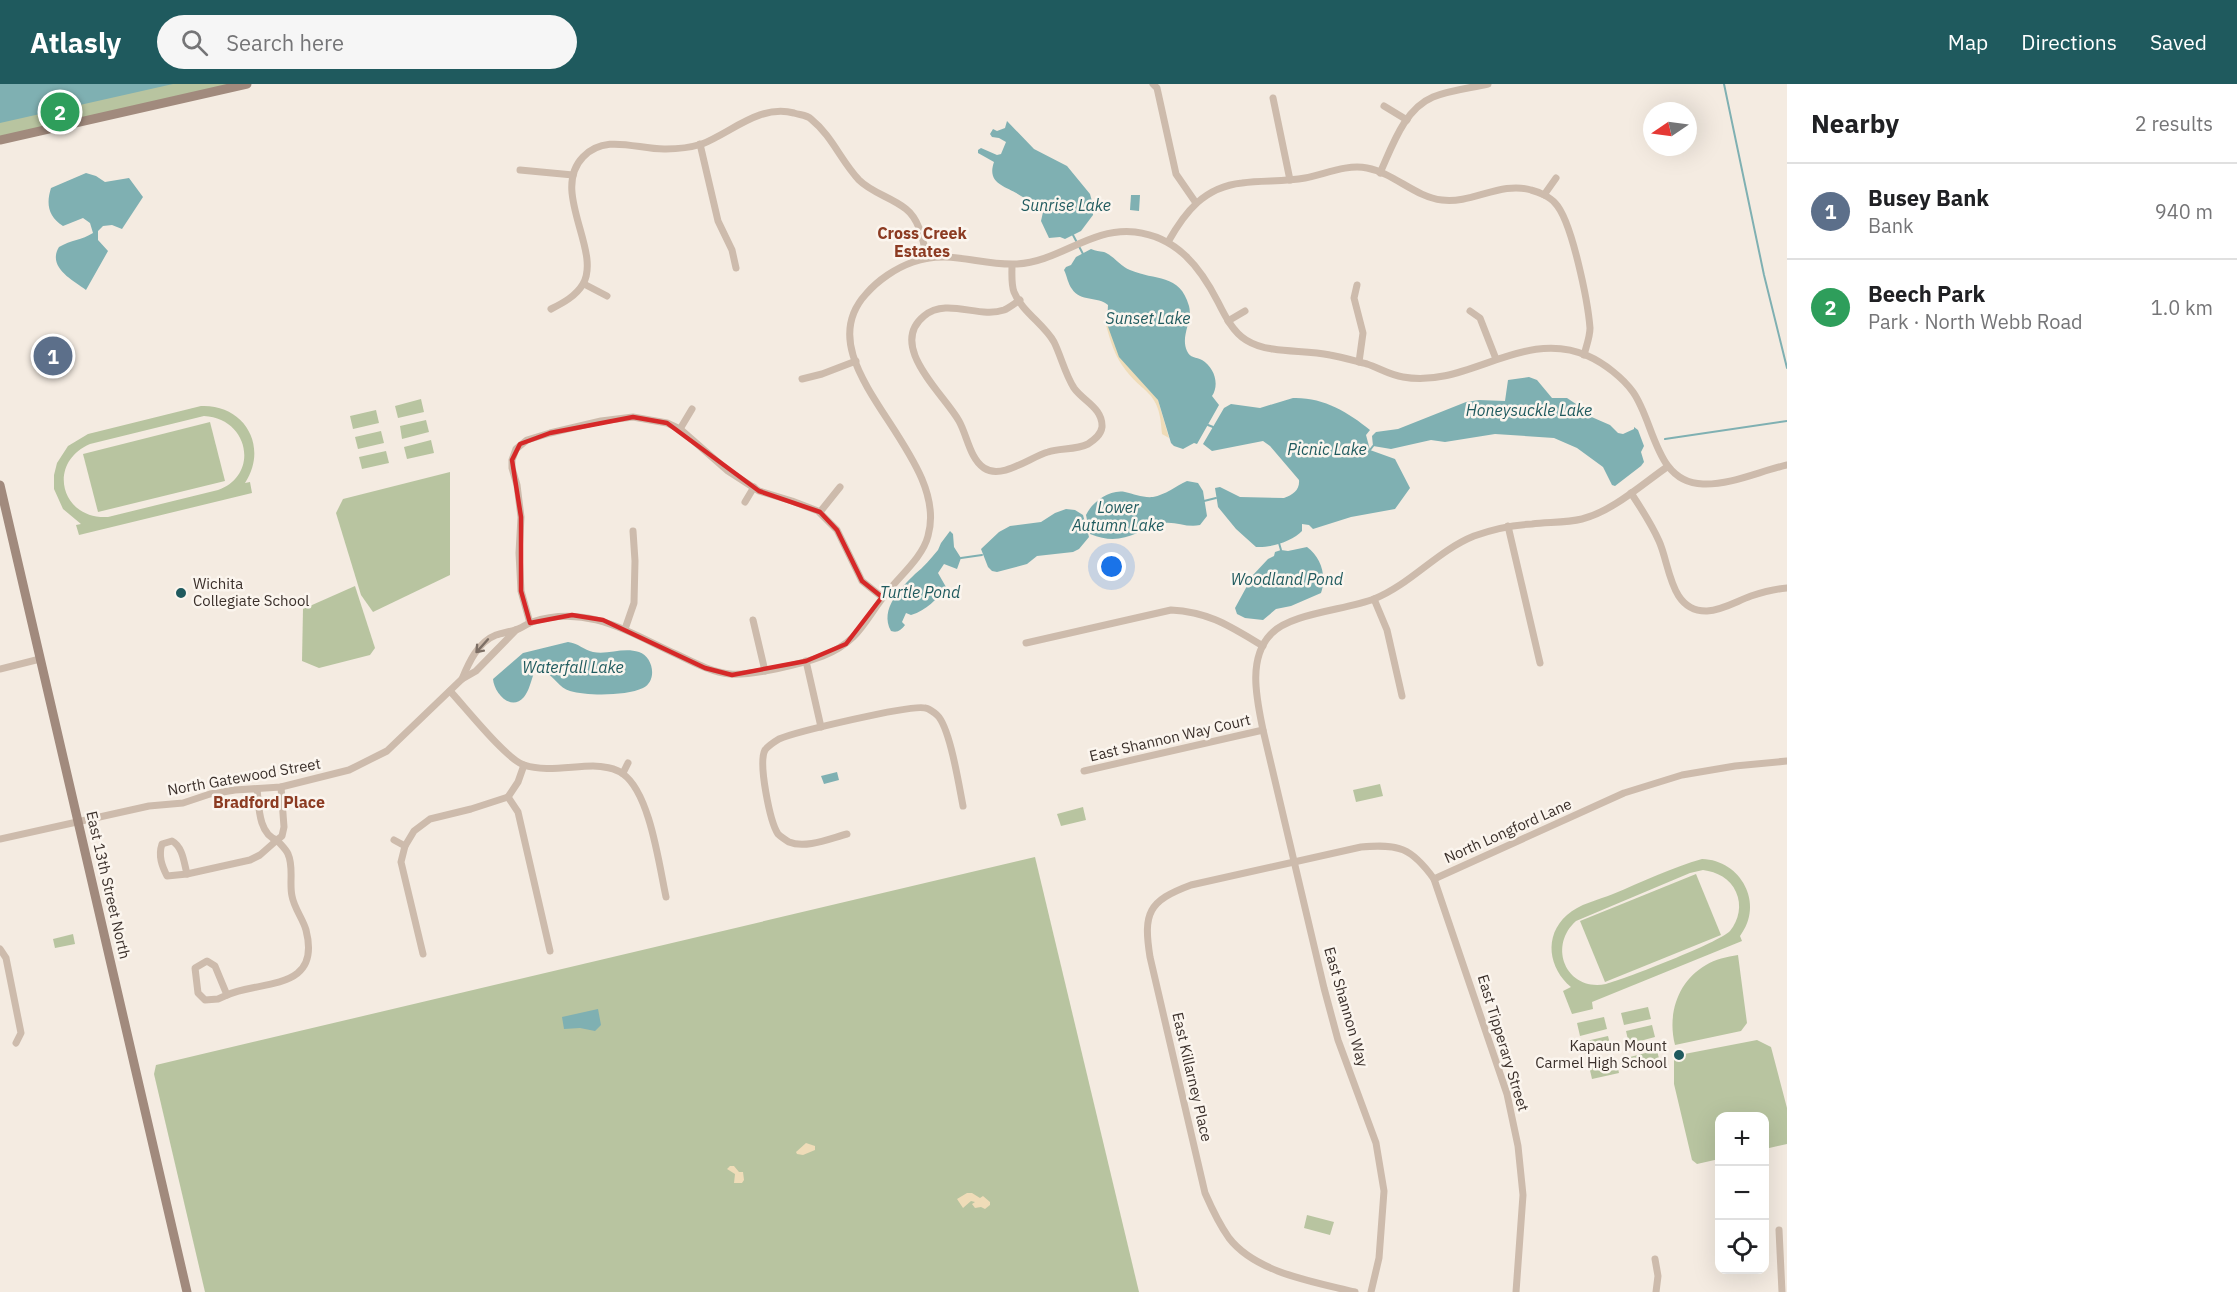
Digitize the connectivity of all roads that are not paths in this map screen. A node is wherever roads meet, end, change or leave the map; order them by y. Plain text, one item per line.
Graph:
1 (247, 84) edge
2 (1153, 84) edge
3 (1488, 84) edge
4 (1273, 98) dead end
5 (1384, 106) dead end
6 (1407, 120) junction
7 (0, 140) edge
8 (700, 144) junction
9 (520, 170) dead end
10 (1380, 173) junction
11 (573, 175) junction
12 (1556, 178) dead end
13 (1290, 180) junction
14 (1544, 195) junction
15 (1196, 203) junction
16 (1168, 242) junction
17 (927, 258) junction
18 (1012, 265) junction
19 (736, 268) dead end
20 (584, 284) junction
21 (1358, 285) dead end
22 (607, 296) dead end
23 (1020, 300) junction
24 (551, 309) dead end
25 (1245, 311) dead end
26 (1470, 311) dead end
27 (1228, 321) junction
28 (1584, 355) junction
29 (1496, 359) junction
30 (856, 361) junction
31 (1359, 362) junction
32 (802, 380) dead end
33 (692, 409) dead end
34 (680, 429) junction
35 (1787, 465) edge
36 (1667, 467) junction
37 (0, 485) edge
38 (754, 487) junction
39 (840, 487) dead end
40 (1631, 493) junction
41 (745, 502) dead end
42 (820, 512) junction
43 (1508, 526) junction
44 (633, 531) dead end
45 (1787, 588) edge
46 (882, 597) junction
47 (1374, 599) junction
48 (753, 620) dead end
49 (530, 623) junction
50 (624, 629) junction
51 (516, 630) junction
52 (1026, 643) dead end
53 (1263, 646) junction
54 (40, 659) junction
55 (806, 661) junction
56 (1540, 663) dead end
57 (0, 669) edge
58 (765, 670) junction
59 (462, 679) junction
60 (450, 691) junction
61 (1402, 696) dead end
62 (821, 728) junction
63 (1263, 730) junction
64 (1787, 761) edge
65 (628, 763) dead end
66 (524, 765) junction
67 (1084, 771) dead end
68 (622, 773) junction
69 (280, 787) junction
70 (257, 789) junction
71 (507, 797) junction
72 (963, 806) dead end
73 (78, 821) junction
74 (847, 834) dead end
75 (0, 839) edge
76 (277, 840) junction
77 (394, 840) dead end
78 (405, 846) junction
79 (1295, 862) junction
80 (187, 874) junction
81 (1434, 879) junction
82 (666, 897) dead end
83 (1152, 911) joint
84 (0, 949) edge
85 (550, 951) dead end
86 (423, 954) dead end
87 (227, 995) junction
88 (16, 1043) dead end
89 (1779, 1230) dead end
90 (1655, 1259) dead end
91 (187, 1292) edge
92 (1355, 1292) edge
93 (1371, 1292) edge
94 (1516, 1292) edge
95 (1656, 1292) edge
96 (1782, 1292) edge

1 - 7 main road
2 - 15 street
3 - 6 street
4 - 13 street
5 - 6 street
6 - 10 street
8 - 11 street
8 - 17 street
8 - 19 street
9 - 11 street
10 - 13 street
10 - 14 street
11 - 20 street
12 - 14 street
13 - 15 street
14 - 28 street
15 - 16 street
16 - 18 street, North Gatewood Street
16 - 27 street, North Gatewood Street
17 - 18 street, North Gatewood Street
17 - 30 street, North Gatewood Street
18 - 23 street
20 - 22 street
20 - 24 street
21 - 31 street
23 - 23 street
25 - 27 street
26 - 29 street
27 - 31 street, North Gatewood Street
28 - 29 street, North Gatewood Street
28 - 36 street, North Gatewood Street
29 - 31 street, North Gatewood Street
30 - 32 street
30 - 46 street, North Gatewood Street
33 - 34 street
34 - 38 street
34 - 49 street
35 - 36 street
36 - 40 street
37 - 54 main road, East 13th Street North
38 - 41 street
38 - 42 street
39 - 42 street
40 - 43 street
40 - 45 street
42 - 46 street
43 - 47 street
43 - 56 street
44 - 50 street
46 - 55 street, North Gatewood Street
47 - 53 street
47 - 61 street
48 - 58 street
49 - 50 street, North Gatewood Street
49 - 51 street, North Gatewood Street
50 - 58 street, North Gatewood Street
51 - 59 street, North Gatewood Street
51 -> 59 street, North Gatewood Street
52 - 53 street
53 - 63 street, East Shannon Way
54 - 57 street
54 - 73 main road, East 13th Street North
55 - 58 street, North Gatewood Street
55 - 62 street
59 - 60 street, North Gatewood Street
60 - 66 street
60 - 69 street, North Gatewood Street
62 - 72 street
62 - 74 street
63 - 67 street, East Shannon Way Court
63 - 79 street, East Shannon Way
64 - 81 street, North Longford Lane
65 - 68 street
66 - 68 street
66 - 71 street
68 - 82 street
69 - 70 street, North Gatewood Street
69 - 76 street
70 - 73 street, North Gatewood Street
70 - 76 street
71 - 78 street
71 - 85 street
73 - 75 street, North Gatewood Street
73 - 91 main road, East 13th Street North
76 - 80 street
76 - 87 street
77 - 78 street
78 - 86 street
79 - 81 street, North Longford Lane
79 - 83 street, North Longford Lane
79 - 93 street, East Shannon Way
80 - 80 street
81 - 94 street, East Tipperary Street
83 - 92 street, East Killarney Place
84 - 88 street
87 - 87 street
89 - 96 street
90 - 95 street

